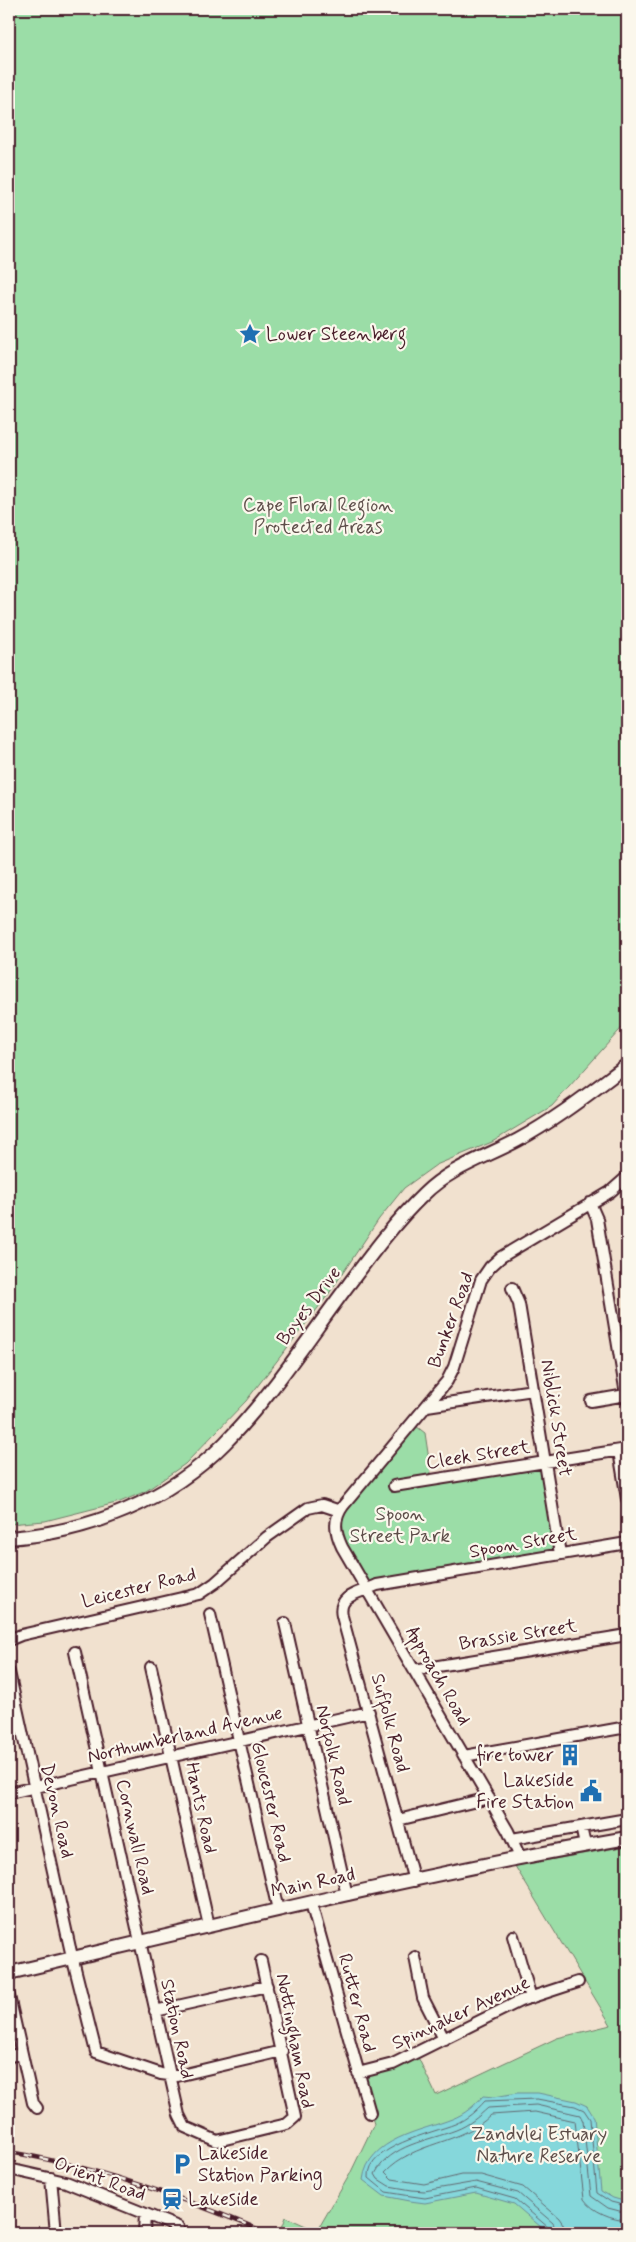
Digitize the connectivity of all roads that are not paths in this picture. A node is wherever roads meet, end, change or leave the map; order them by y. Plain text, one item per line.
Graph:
1 (627, 1065) edge
2 (627, 1177) edge
3 (590, 1203) junction
4 (512, 1288) dead end
5 (624, 1352) edge
6 (533, 1390) junction
7 (627, 1398) edge
8 (591, 1401) dead end
9 (427, 1406) junction
10 (623, 1450) edge
11 (545, 1462) junction
12 (394, 1486) dead end
13 (627, 1499) edge
14 (340, 1511) junction
15 (9, 1538) edge
16 (627, 1543) edge
17 (560, 1554) junction
18 (367, 1590) junction
19 (210, 1614) dead end
20 (285, 1623) dead end
21 (627, 1635) edge
22 (9, 1640) edge
23 (75, 1652) dead end
24 (152, 1667) dead end
25 (414, 1670) junction
26 (9, 1672) edge
27 (369, 1712) junction
28 (309, 1725) junction
29 (627, 1727) edge
30 (240, 1741) junction
31 (171, 1756) junction
32 (464, 1756) junction
33 (102, 1772) junction
34 (33, 1787) junction
35 (9, 1793) edge
36 (489, 1798) junction
37 (627, 1819) edge
38 (398, 1820) junction
39 (581, 1827) junction
40 (627, 1838) edge
41 (512, 1839) junction
42 (584, 1845) junction
43 (520, 1857) junction
44 (414, 1881) junction
45 (347, 1895) junction
46 (311, 1903) junction
47 (278, 1910) junction
48 (208, 1926) junction
49 (513, 1936) dead end
50 (140, 1942) junction
51 (415, 1957) dead end
52 (73, 1958) junction
53 (261, 1961) dead end
54 (9, 1973) edge
55 (578, 1982) dead end
56 (267, 1986) junction
57 (9, 1996) edge
58 (531, 1998) junction
59 (155, 2011) junction
60 (444, 2039) junction
61 (282, 2051) junction
62 (22, 2054) junction
63 (9, 2056) edge
64 (358, 2073) junction
65 (169, 2076) junction
66 (37, 2108) dead end
67 (370, 2113) dead end
68 (182, 2123) joint
69 (9, 2170) edge
70 (51, 2178) junction
71 (145, 2214) junction
72 (178, 2227) dead end
73 (56, 2233) edge
74 (144, 2233) edge

1 - 15 main road, Boyes Drive
2 - 3 street, Bunker Road
3 - 5 street
3 - 9 street, Bunker Road
4 - 6 street, Niblick Street
5 - 7 street
6 - 9 street
6 - 11 street, Niblick Street
7 - 8 street
9 - 14 street, Bunker Road
10 - 11 street, Cleek Street
10 - 13 street
11 - 12 street, Cleek Street
11 - 17 street, Niblick Street
14 - 18 street, Approach Road
14 - 22 street, Leicester Road
16 - 17 street, Spoon Street
17 - 18 street, Spoon Street
18 - 25 street, Approach Road
18 - 27 street, Suffolk Road
19 - 30 street, Gloucester Road
20 - 28 street, Norfolk Road
21 - 25 street, Brassie Street
23 - 33 street, Cornwall Road
24 - 31 street, Hants Road
25 - 32 street, Approach Road
26 - 34 street, Devon Road
27 - 28 street, Northumberland Avenue
27 - 38 street, Suffolk Road
28 - 30 street, Northumberland Avenue
28 - 45 street, Norfolk Road
29 - 32 street
30 - 31 street, Northumberland Avenue
30 - 47 street, Gloucester Road
31 - 33 street, Northumberland Avenue
31 - 48 street, Hants Road
32 - 36 street, Approach Road
33 - 34 street, Northumberland Avenue
33 - 50 street, Cornwall Road
34 - 35 street, Northumberland Avenue
34 - 52 street, Devon Road
36 - 38 street
36 - 41 street, Approach Road
37 - 39 street
38 - 44 street, Suffolk Road
39 - 41 street
39 - 42 street
40 - 42 main road, Main Road
41 - 43 street, Approach Road
42 - 43 main road, Main Road
43 - 44 main road, Main Road
44 - 45 main road, Main Road
45 - 46 main road, Main Road
46 - 47 main road, Main Road
46 - 64 street, Rutter Road
47 - 48 main road, Main Road
48 - 50 main road, Main Road
49 - 58 street
50 - 52 main road, Main Road
50 - 59 street, Station Road
51 - 60 street
52 - 54 main road, Main Road
52 - 65 street, Devon Road
53 - 56 street, Nottingham Road
55 - 58 street, Spinnaker Avenue
56 - 59 street
56 - 61 street, Nottingham Road
57 - 62 street
58 - 60 street, Spinnaker Avenue
59 - 65 street, Station Road
60 - 64 street, Spinnaker Avenue
61 - 65 street
61 - 68 street, Nottingham Road
62 - 63 street
62 - 66 street
64 - 67 street, Rutter Road
65 - 68 street, Station Road
69 - 70 street, Orient Road
70 - 71 street, Orient Road
70 - 73 street
71 - 72 street, Orient Road
71 - 74 street

